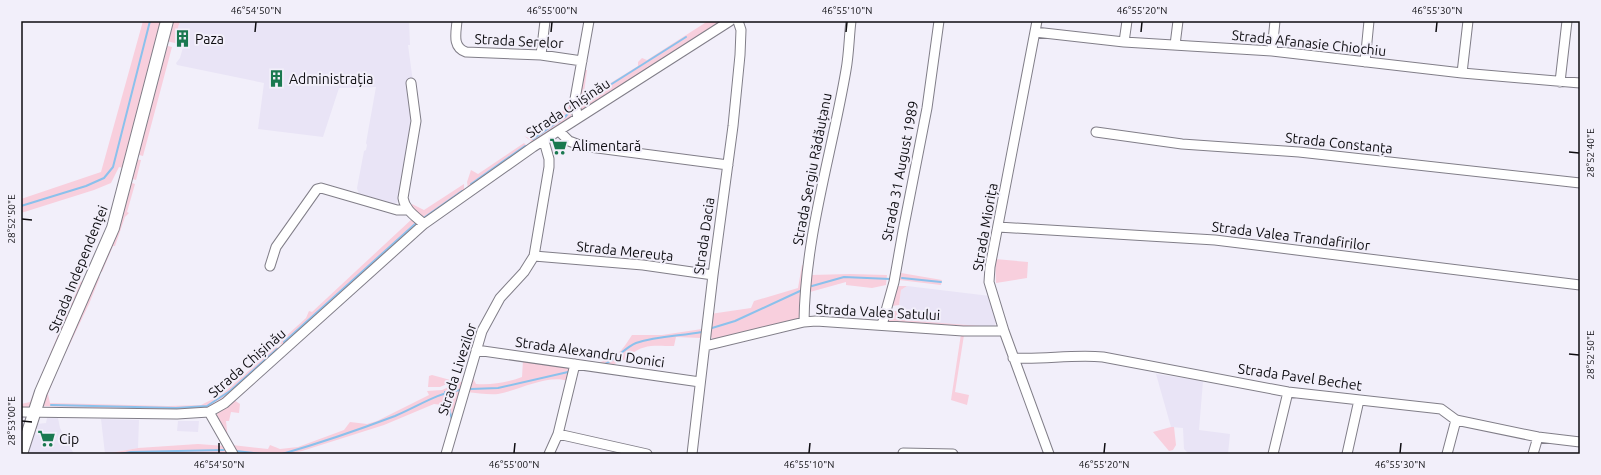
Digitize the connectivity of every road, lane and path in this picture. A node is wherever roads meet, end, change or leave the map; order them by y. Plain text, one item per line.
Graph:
1 (167, 21) edge
2 (458, 21) edge
3 (545, 21) edge
4 (590, 21) edge
5 (738, 21) edge
6 (851, 21) edge
7 (939, 21) edge
8 (1037, 21) edge
9 (1127, 21) edge
10 (1178, 21) edge
11 (1275, 21) edge
12 (1369, 21) edge
13 (1468, 21) edge
14 (1567, 21) edge
15 (727, 22) edge
16 (1035, 32) junction
17 (1124, 42) junction
18 (1175, 45) junction
19 (1272, 51) junction
20 (542, 55) junction
21 (582, 61) junction
22 (1365, 62) junction
23 (1462, 73) junction
24 (1560, 82) junction
25 (411, 83) dead end
26 (1580, 84) edge
27 (578, 118) junction
28 (559, 131) junction
29 (1096, 132) dead end
30 (544, 141) junction
31 (728, 165) junction
32 (1580, 183) edge
33 (408, 210) junction
34 (424, 224) junction
35 (998, 227) junction
36 (534, 256) junction
37 (270, 266) dead end
38 (713, 275) junction
39 (1580, 285) edge
40 (804, 322) junction
41 (882, 325) junction
42 (1004, 331) junction
43 (705, 346) junction
44 (476, 350) junction
45 (1013, 358) junction
46 (575, 364) junction
47 (700, 382) junction
48 (1288, 392) junction
49 (1359, 400) junction
50 (21, 412) edge
51 (209, 412) junction
52 (33, 413) junction
53 (1456, 420) junction
54 (558, 434) junction
55 (1538, 437) junction
56 (1580, 442) edge
57 (903, 453) edge
58 (22, 454) edge
59 (233, 454) edge
60 (446, 454) edge
61 (549, 454) edge
62 (646, 454) edge
63 (692, 454) edge
64 (953, 454) edge
65 (1049, 454) edge
66 (1273, 454) edge
67 (1347, 454) edge
68 (1448, 454) edge
69 (1533, 454) edge

1 - 52 main road, Strada Independenței
2 - 20 street, Strada Serelor
3 - 20 street
4 - 21 street
5 - 31 street, Strada Dacia
6 - 40 street, Strada Sergiu Rădăuțanu
7 - 41 street, Strada 31 August 1989
8 - 16 street, Strada Miorița
9 - 17 street
10 - 18 street
11 - 19 street
12 - 22 street
13 - 23 street
14 - 24 street
15 - 27 street, Strada Chișinău
16 - 17 street, Strada Afanasie Chiochiu
16 - 35 street, Strada Miorița
17 - 18 street, Strada Afanasie Chiochiu
18 - 19 street, Strada Afanasie Chiochiu
19 - 22 street, Strada Afanasie Chiochiu
20 - 21 street, Strada Serelor
21 - 27 street
22 - 23 street, Strada Afanasie Chiochiu
23 - 24 street, Strada Afanasie Chiochiu
24 - 26 street, Strada Afanasie Chiochiu
25 - 33 street
27 - 28 street, Strada Chișinău
28 - 30 street, Strada Chișinău
28 - 31 street
29 - 32 street, Strada Constanța
30 - 34 street, Strada Chișinău
30 - 36 street, Strada Livezilor
31 - 38 street, Strada Dacia
33 - 34 street
33 - 37 street
34 - 51 street, Strada Chișinău
35 - 39 street, Strada Valea Trandafirilor
35 - 42 street, Strada Miorița
36 - 38 street, Strada Mereuța
36 - 44 street, Strada Livezilor
38 - 43 street, Strada Dacia
40 - 41 street, Strada Valea Satului
40 - 43 street, Strada Valea Satului
41 - 42 street, Strada Valea Satului
42 - 45 street, Strada Miorița
43 - 47 street, Strada Dacia
44 - 46 street, Strada Alexandru Donici
44 - 60 street, Strada Livezilor
45 - 48 street, Strada Pavel Bechet
45 - 65 street, Strada Miorița
46 - 47 street, Strada Alexandru Donici
46 - 54 street
47 - 63 street, Strada Dacia
48 - 49 street, Strada Pavel Bechet
48 - 66 street
49 - 53 street, Strada Pavel Bechet
49 - 67 street
50 - 52 street, Strada Chișinău
51 - 52 street, Strada Chișinău
51 - 59 street
52 - 58 main road, Strada Independenței
53 - 55 street, Strada Pavel Bechet
53 - 68 street
54 - 61 street
54 - 62 street
55 - 56 street, Strada Pavel Bechet
55 - 69 street
57 - 64 street

